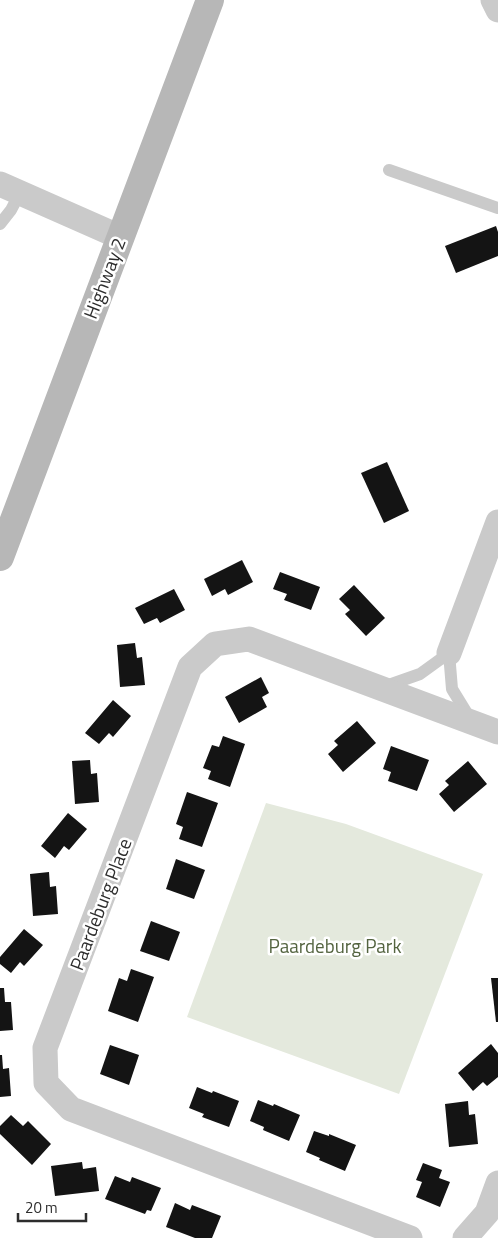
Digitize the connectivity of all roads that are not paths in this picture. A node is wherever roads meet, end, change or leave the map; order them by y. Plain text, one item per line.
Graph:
1 (210, 0) edge
2 (493, 0) edge
3 (498, 10) edge
4 (389, 170) dead end
5 (10, 188) edge
6 (498, 208) edge
7 (0, 224) edge
8 (120, 237) junction
9 (498, 522) edge
10 (0, 557) edge
11 (449, 653) junction
12 (382, 688) junction
13 (472, 722) junction
14 (498, 732) edge
15 (498, 1183) edge
16 (410, 1238) edge
17 (465, 1238) edge

1 - 8 main road, Highway 2
2 - 3 street
4 - 6 lane
5 - 7 lane
5 - 8 street
8 - 10 main road, Highway 2
9 - 11 street
11 - 12 lane
11 - 13 lane
12 - 13 street, Paardeburg Place
12 - 16 street, Paardeburg Place
13 - 14 street, Paardeburg Place
15 - 17 street

